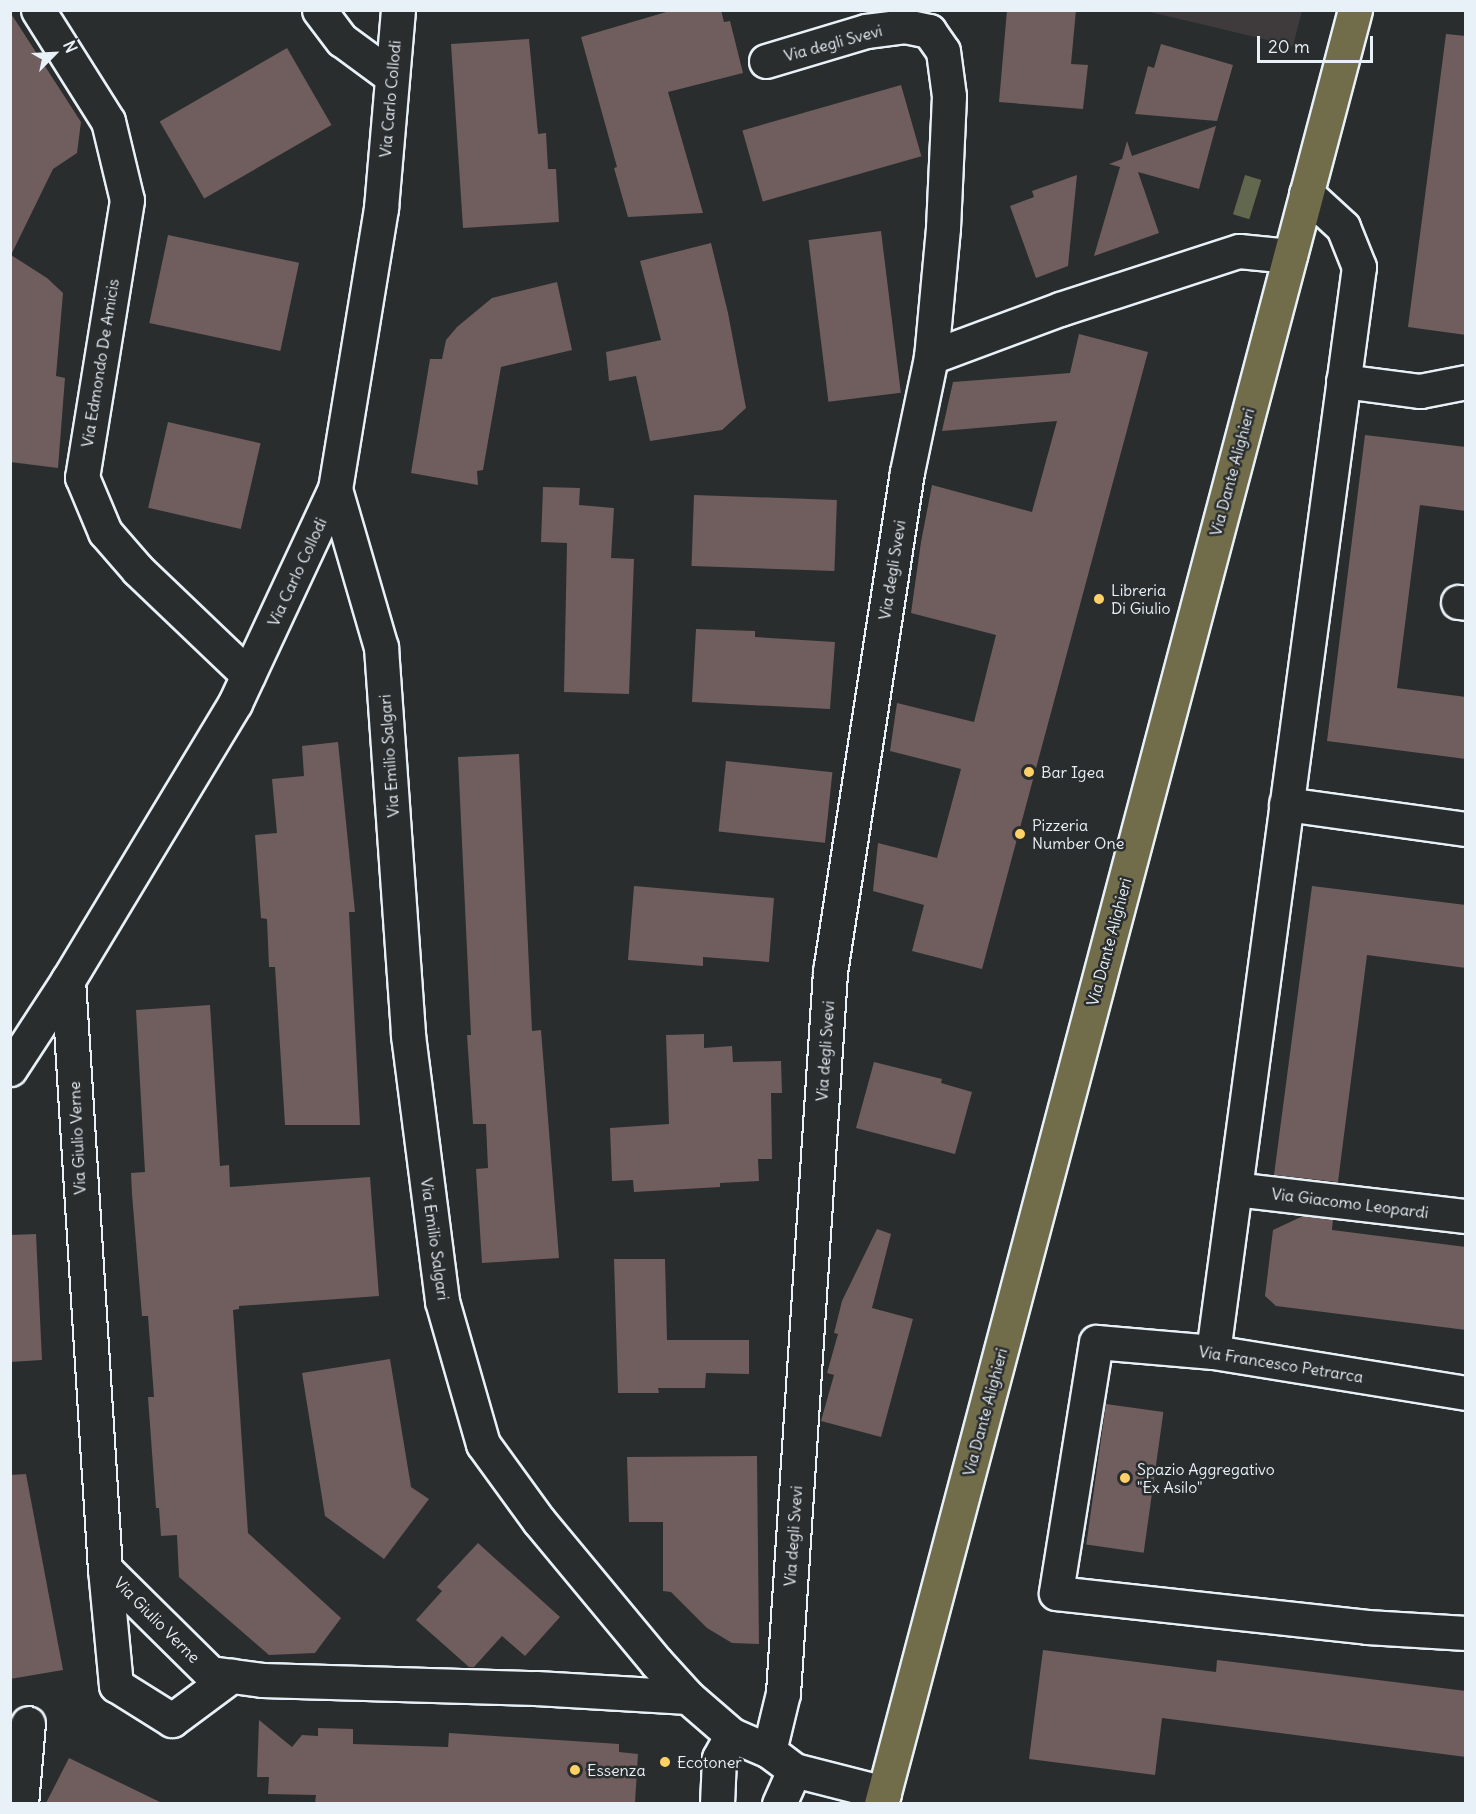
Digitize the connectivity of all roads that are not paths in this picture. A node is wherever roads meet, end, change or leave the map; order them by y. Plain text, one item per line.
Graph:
1 (38, 10) edge
2 (319, 10) edge
3 (398, 10) edge
4 (1355, 10) edge
5 (766, 61) dead end
6 (391, 76) junction
7 (1306, 194) junction
8 (1290, 256) junction
9 (931, 357) junction
10 (1343, 381) junction
11 (1466, 382) edge
12 (336, 489) junction
13 (248, 675) junction
14 (1286, 804) junction
15 (1466, 829) edge
16 (68, 980) junction
17 (10, 1069) edge
18 (1235, 1189) junction
19 (1466, 1216) edge
20 (1213, 1352) junction
21 (1466, 1393) edge
22 (105, 1569) junction
23 (1466, 1633) edge
24 (231, 1676) junction
25 (688, 1696) junction
26 (28, 1723) dead end
27 (732, 1735) junction
28 (782, 1761) junction
29 (882, 1798) edge
30 (21, 1803) edge
31 (717, 1803) edge
32 (779, 1803) edge

1 - 13 street, Via Edmondo De Amicis
2 - 6 street
3 - 6 street, Via Carlo Collodi
4 - 7 main road, Via Dante Alighieri
5 - 9 street, Via degli Svevi
6 - 12 street, Via Carlo Collodi
7 - 8 main road, Via Dante Alighieri
7 - 10 street
8 - 9 street
8 - 29 main road, Via Dante Alighieri
9 - 28 street, Via degli Svevi
10 - 11 street
10 - 14 street
12 - 13 street, Via Carlo Collodi
12 - 25 street, Via Emilio Salgari
13 - 16 street, Via Carlo Collodi
14 - 15 street
14 - 18 street
16 - 17 street, Via Carlo Collodi
16 - 22 street, Via Giulio Verne
18 - 19 street, Via Giacomo Leopardi
18 - 20 street
20 - 21 street, Via Francesco Petrarca
20 - 23 street, Via Francesco Petrarca
22 - 24 street, Via Giulio Verne
22 - 24 street
24 - 25 street, Via Giulio Verne
25 - 27 street, Via Emilio Salgari
26 - 30 street
27 - 28 street, Via Emilio Salgari
27 - 31 street
28 - 29 street, Via Emilio Salgari
28 - 32 street, Via degli Svevi

